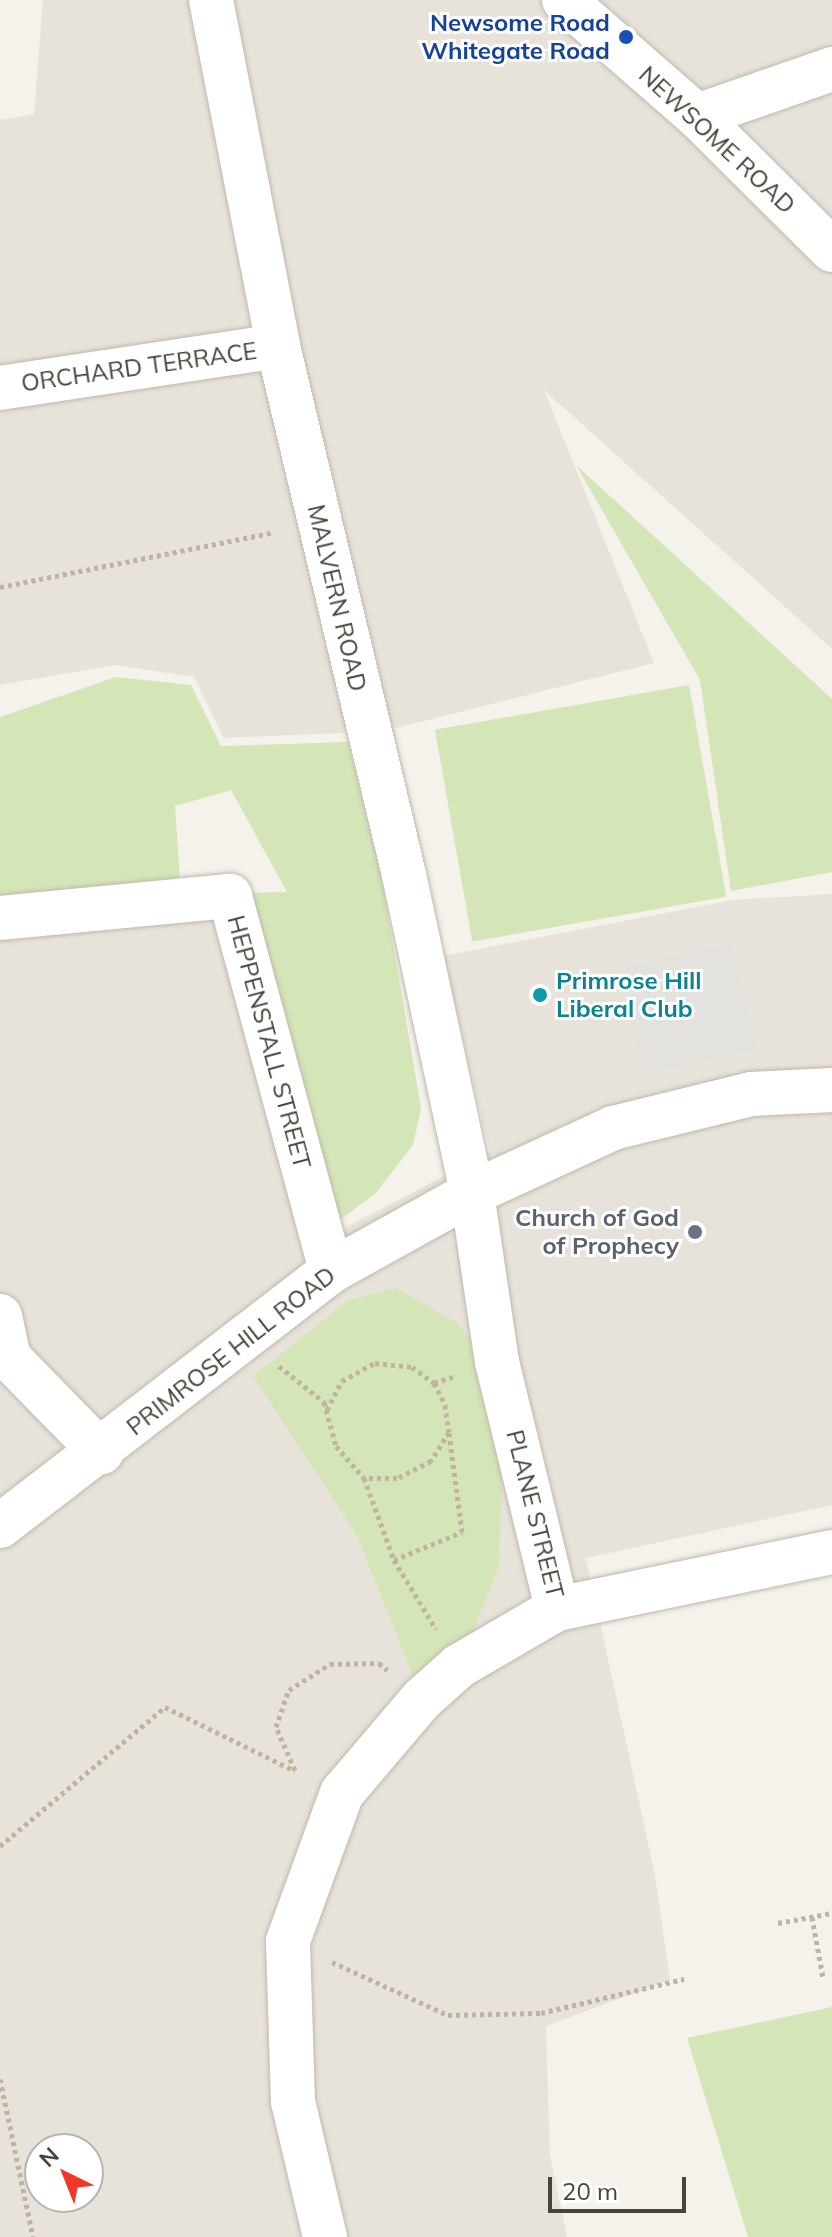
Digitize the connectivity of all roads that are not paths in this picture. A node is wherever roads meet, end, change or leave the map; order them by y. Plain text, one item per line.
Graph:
1 (211, 0) edge
2 (564, 0) edge
3 (832, 69) edge
4 (697, 116) junction
5 (832, 250) edge
6 (278, 346) junction
7 (0, 388) edge
8 (0, 918) edge
9 (832, 1090) edge
10 (472, 1193) junction
11 (331, 1271) junction
12 (0, 1316) edge
13 (101, 1452) junction
14 (0, 1526) edge
15 (832, 1552) edge
16 (557, 1609) junction
17 (325, 2237) edge

1 - 6 street, MALVERN ROAD
2 - 4 street, NEWSOME ROAD
3 - 4 street
4 - 5 street, NEWSOME ROAD
6 - 7 street, ORCHARD TERRACE
6 - 10 street, MALVERN ROAD
8 - 11 street, HEPPENSTALL STREET
9 - 10 street, PRIMROSE HILL ROAD
10 - 11 street, PRIMROSE HILL ROAD
10 - 16 street, PLANE STREET
11 - 13 street, PRIMROSE HILL ROAD
12 - 13 street
13 - 14 street, PRIMROSE HILL ROAD
15 - 16 street, PLANE STREET
16 - 17 street

